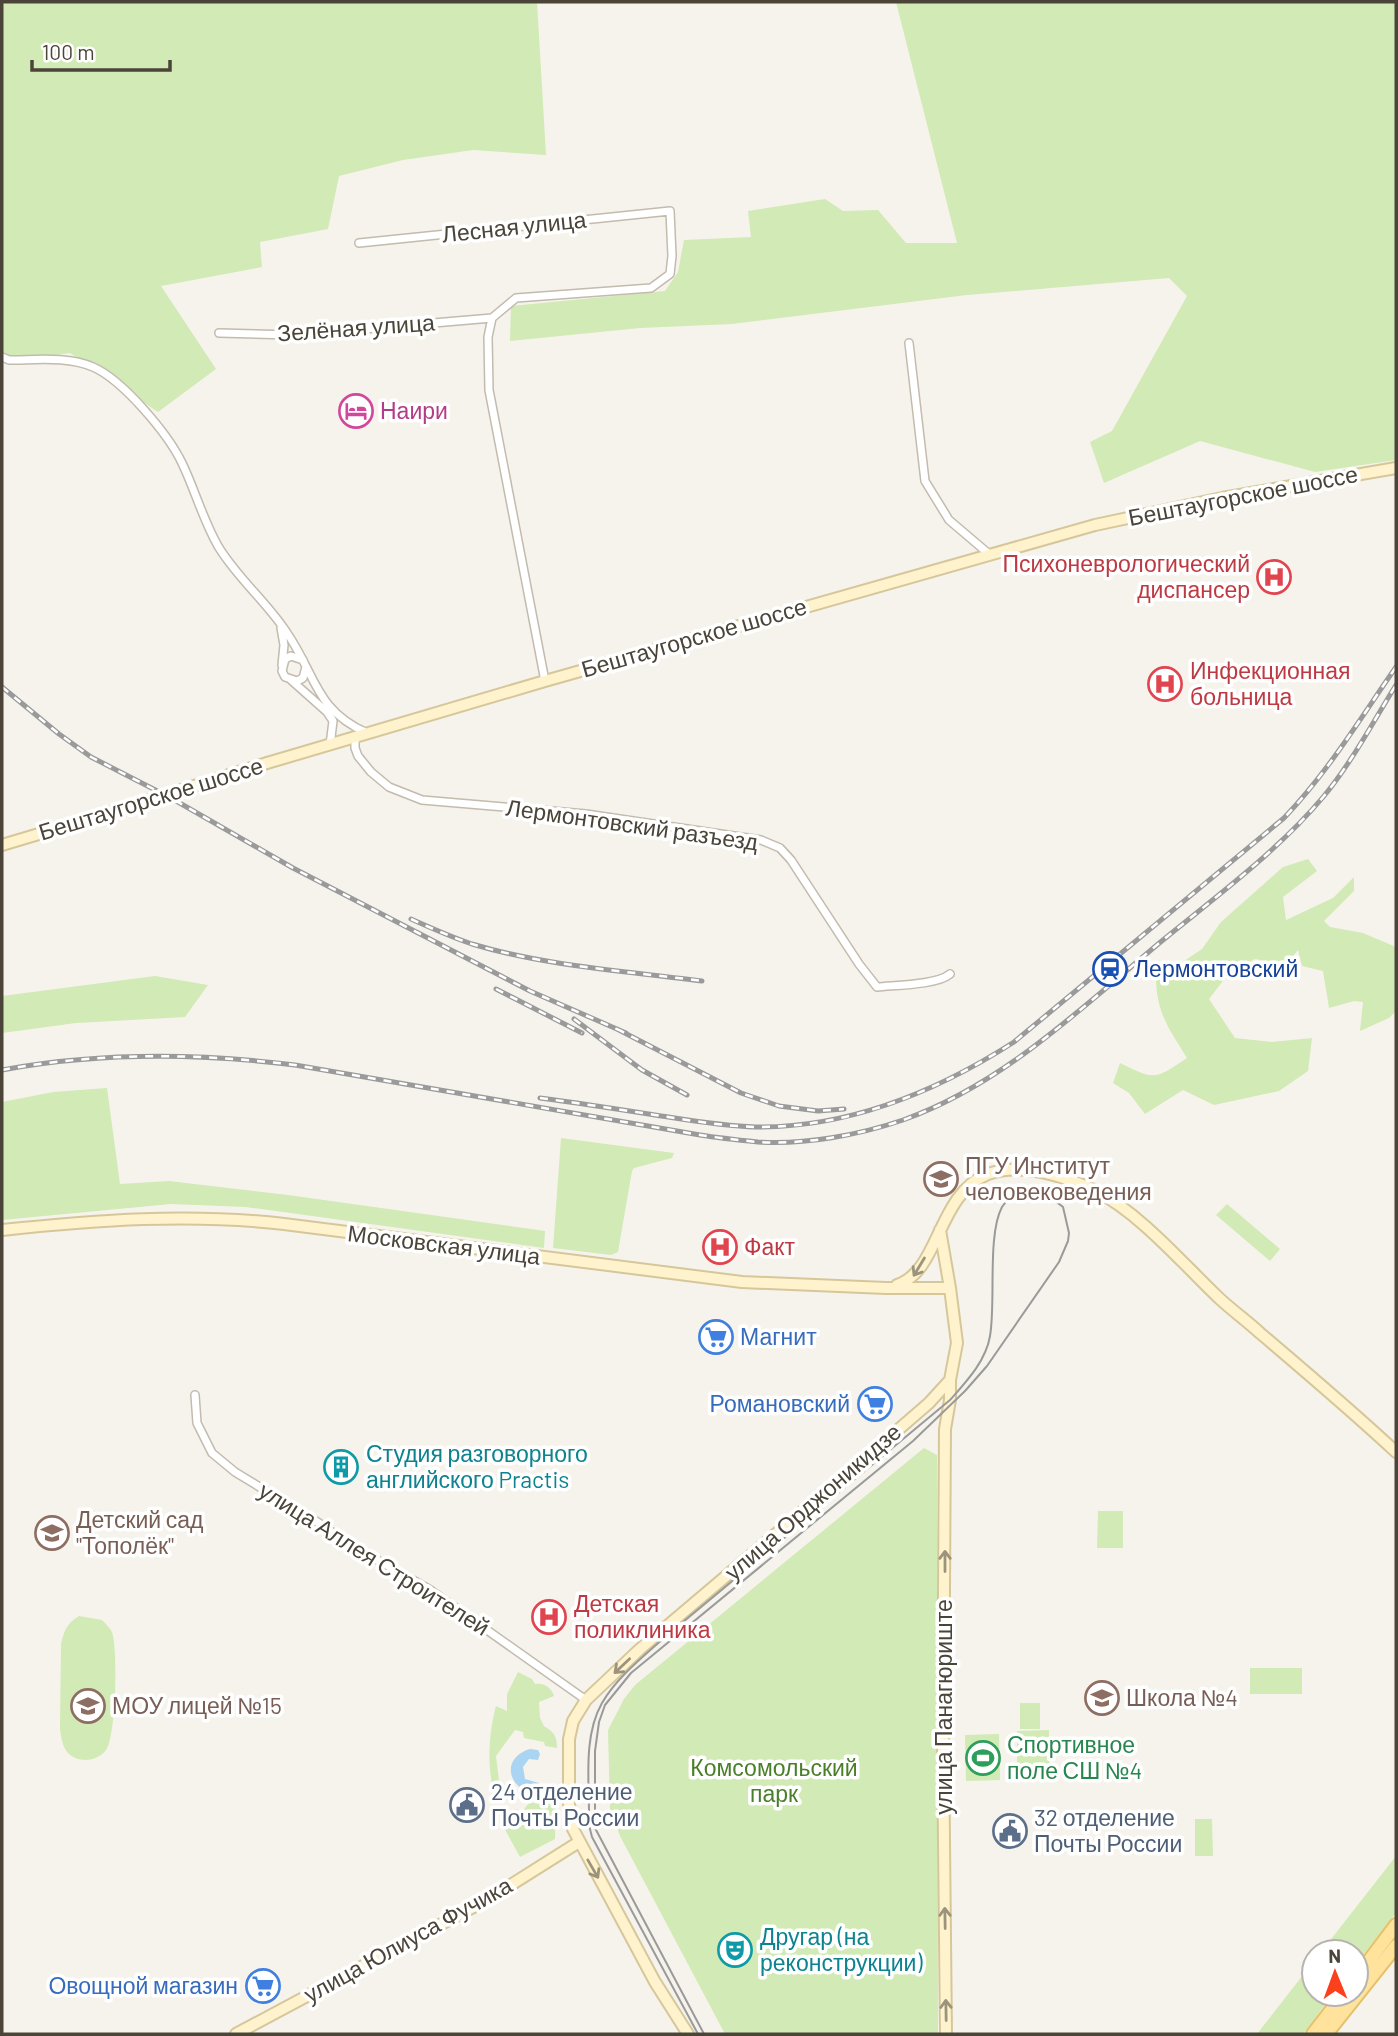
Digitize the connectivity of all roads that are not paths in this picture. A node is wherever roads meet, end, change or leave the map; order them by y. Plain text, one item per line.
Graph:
1 (359, 243) dead end
2 (492, 318) junction
3 (219, 333) dead end
4 (909, 343) dead end
5 (2, 357) edge
6 (1396, 468) edge
7 (989, 554) junction
8 (278, 621) junction
9 (305, 663) junction
10 (282, 665) junction
11 (290, 680) junction
12 (545, 681) junction
13 (368, 733) junction
14 (355, 737) junction
15 (330, 745) junction
16 (2, 845) edge
17 (950, 974) dead end
18 (2, 1230) edge
19 (940, 1230) junction
20 (886, 1288) junction
21 (950, 1288) junction
22 (950, 1380) junction
23 (195, 1395) dead end
24 (1396, 1452) edge
25 (586, 1700) junction
26 (579, 1842) junction
27 (1396, 1925) edge
28 (1396, 1946) edge
29 (1370, 1959) edge
30 (1333, 2008) edge
31 (236, 2034) edge
32 (688, 2034) edge
33 (946, 2034) edge
34 (1313, 2034) edge
35 (1326, 2034) edge

1 - 2 street, Лесная улица
2 - 3 street, Зелёная улица
2 - 12 street
4 - 7 street
5 - 8 street
6 - 7 street, Бештаугорское шоссе
7 - 12 street, Бештаугорское шоссе
8 - 9 street
8 - 10 street
9 - 10 street
9 - 11 street
9 - 13 street
10 - 11 street
11 - 15 street
12 - 13 street, Бештаугорское шоссе
13 - 14 street, Бештаугорское шоссе
14 - 15 street, Бештаугорское шоссе
14 - 17 street, Лермонтовский разъезд
15 - 16 street, Бештаугорское шоссе, bridge
18 - 20 street, Московская улица
19 -> 20 street
19 - 21 street
19 - 24 street
20 - 21 street, Московская улица
21 - 22 street
22 -> 25 street, улица Орджоникидзе
33 -> 22 street, улица Панагюриште
23 - 25 street, улица Аллея Строителей
25 - 26 street, улица Орджоникидзе
26 - 31 street, улица Юлиуса Фучика
26 -> 32 street, улица Орджоникидзе
27 - 29 main road
28 - 35 main road
30 - 34 main road

